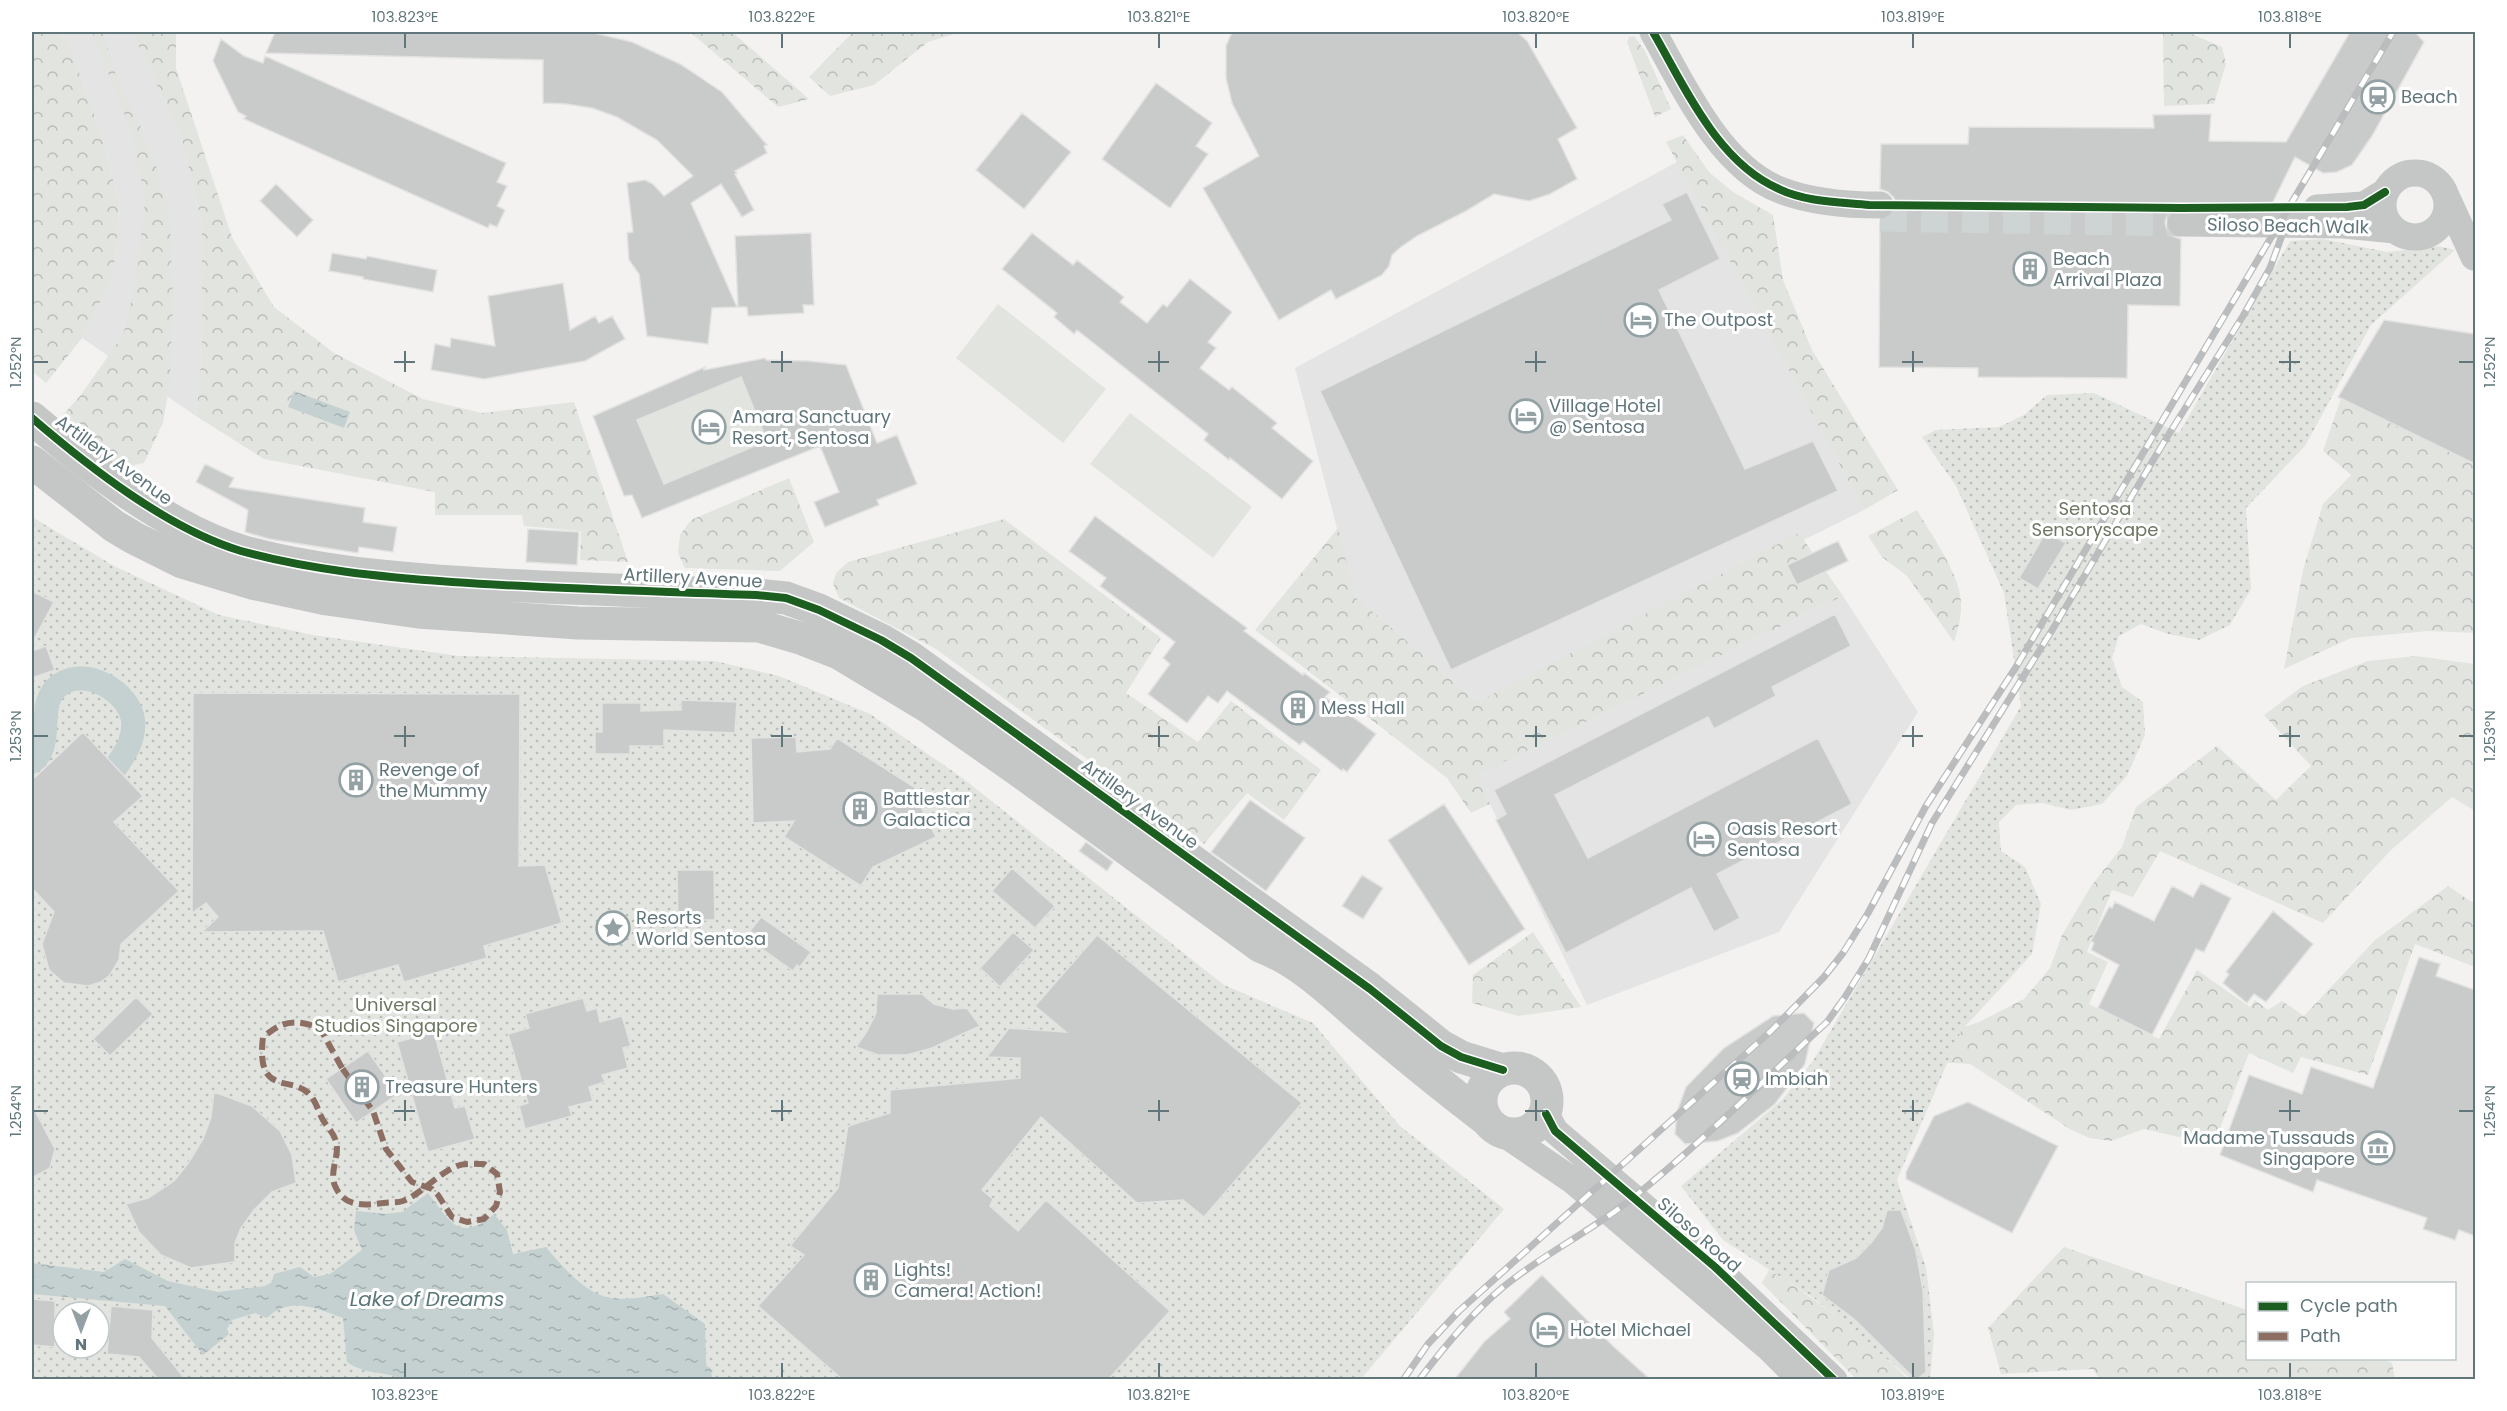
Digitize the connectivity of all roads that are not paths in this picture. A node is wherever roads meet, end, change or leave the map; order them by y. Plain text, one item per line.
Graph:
1 (1653, 32) edge
2 (2385, 192) junction
3 (2445, 194) junction
4 (1875, 211) tunnel mouth
5 (2394, 230) junction
6 (2429, 234) junction
7 (2475, 258) edge
8 (32, 418) edge
9 (32, 462) edge
10 (1503, 1070) junction
11 (1546, 1114) junction
12 (1494, 1125) junction
13 (1801, 1380) edge
14 (1834, 1380) edge

1 - 4 street
2 - 3 street, Siloso Beach Walk
2 - 5 street, Siloso Beach Walk
2 - 5 street, Siloso Beach Walk
3 - 6 street
3 - 7 street, Siloso Beach Walk
5 - 6 street, Siloso Beach Walk
6 - 7 street, Siloso Beach Walk
8 - 10 street, Artillery Avenue
9 - 12 street
10 - 11 street, Artillery Avenue
10 - 12 street
11 - 12 street
11 - 14 street, Siloso Road
12 - 13 street

